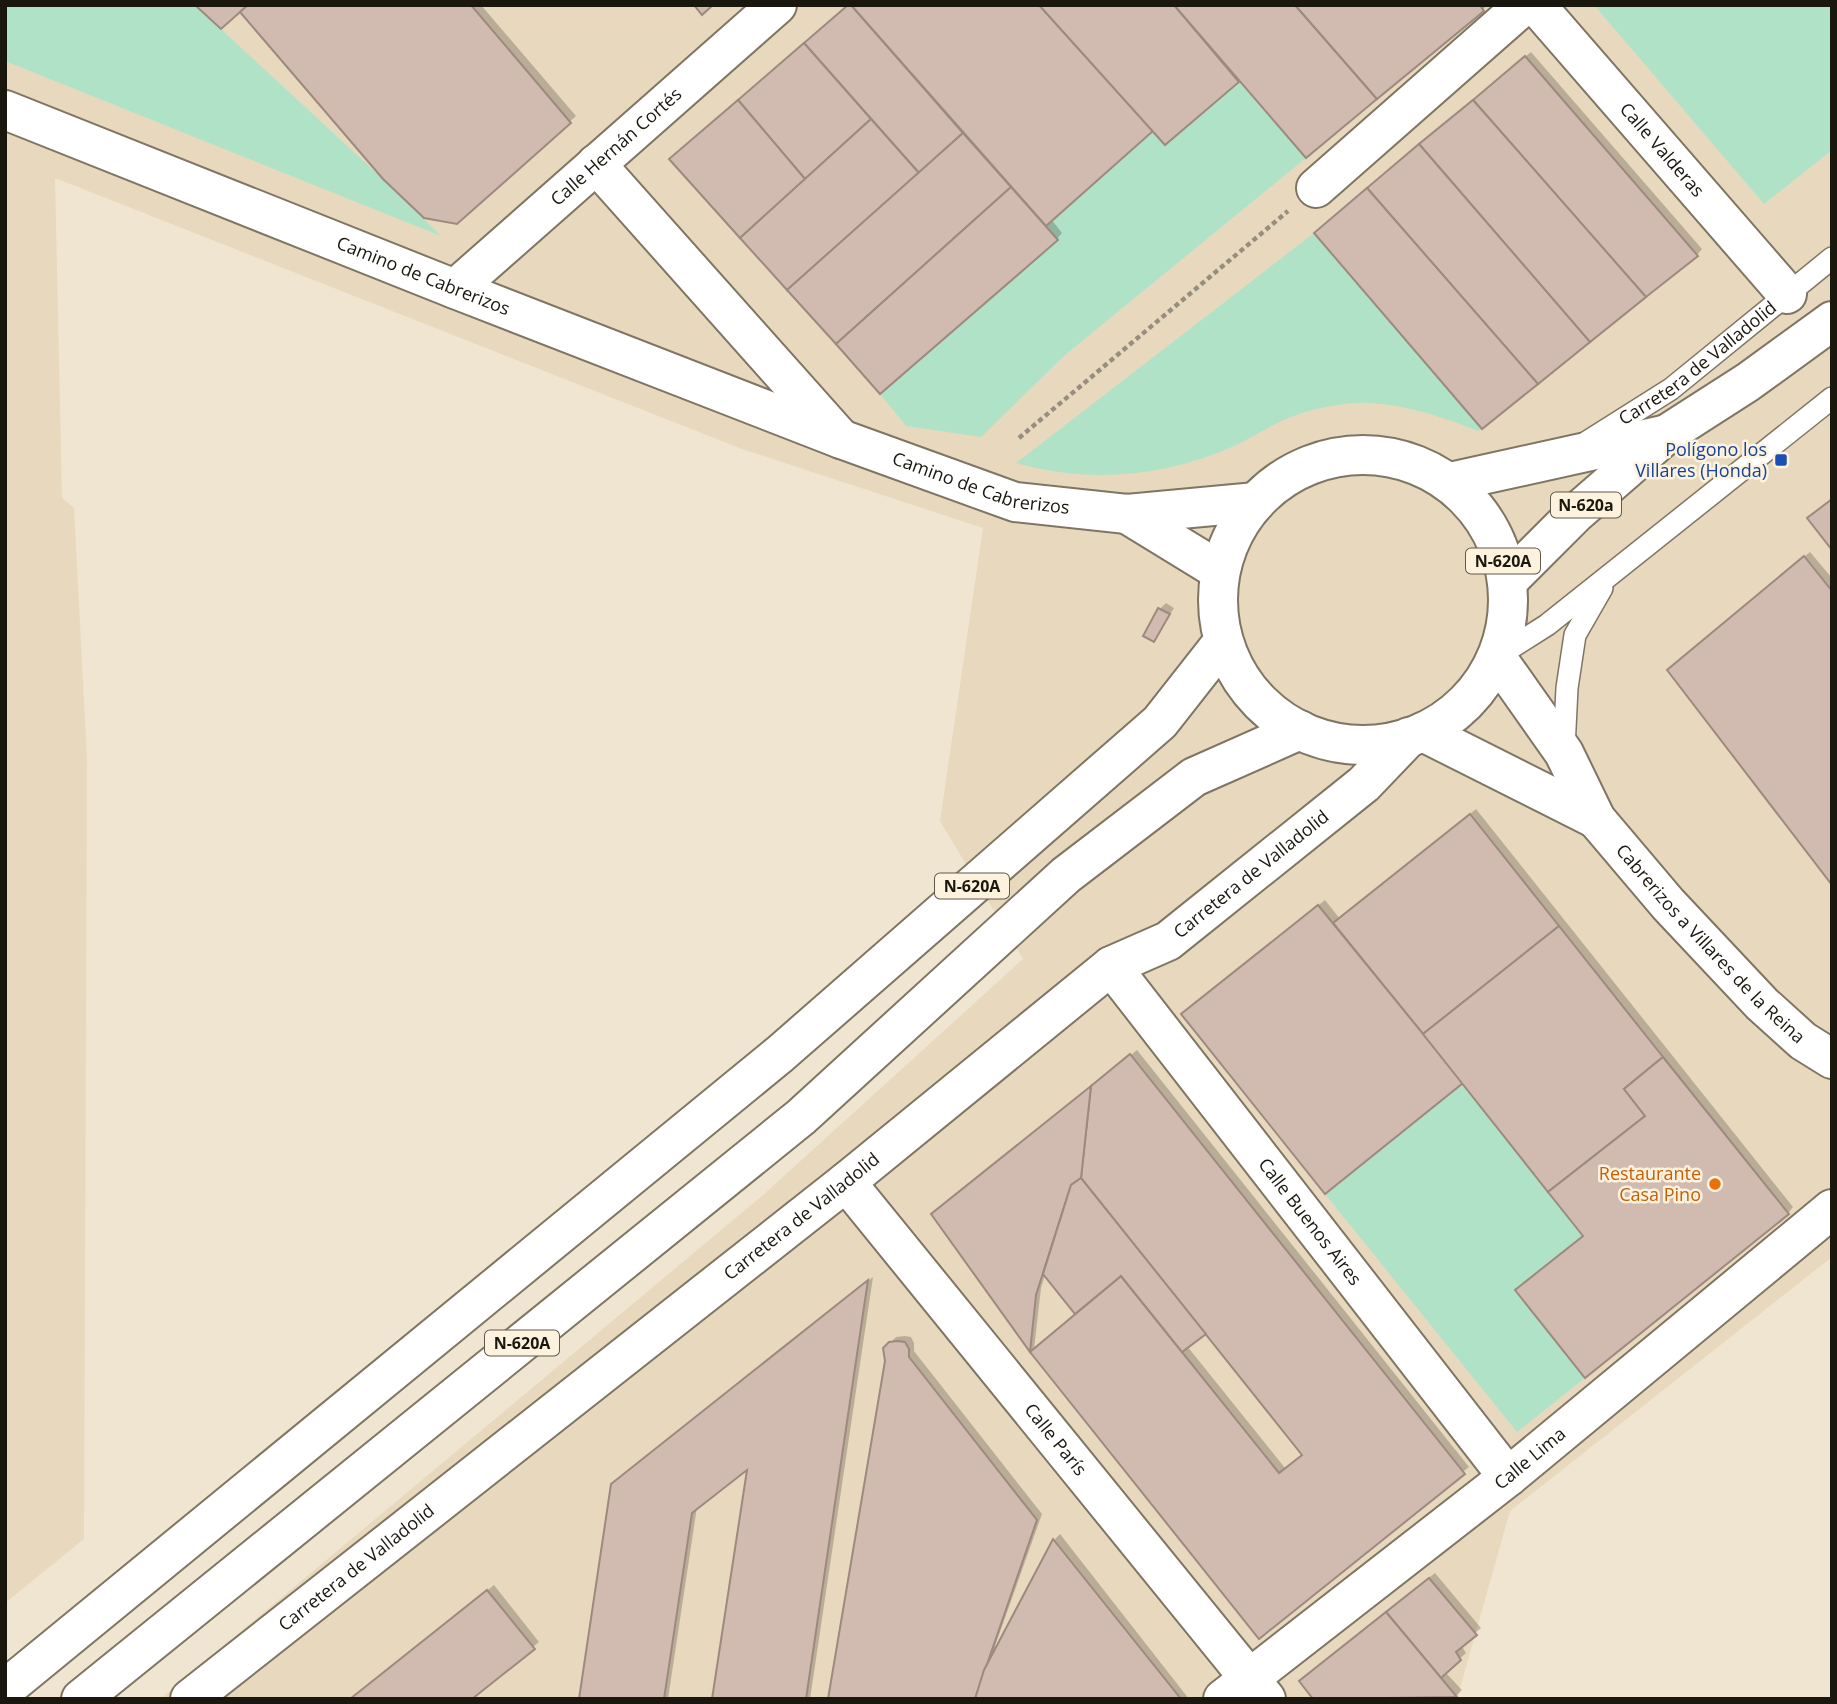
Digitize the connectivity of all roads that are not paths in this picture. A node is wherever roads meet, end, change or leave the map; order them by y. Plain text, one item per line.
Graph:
1 (777, 5) edge
2 (1524, 5) edge
3 (1536, 5) edge
4 (5, 110) edge
5 (596, 164) junction
6 (1316, 188) road end
7 (1832, 258) edge
8 (455, 289) junction
9 (1787, 294) junction
10 (1832, 321) edge
11 (1832, 398) edge
12 (1667, 434) junction
13 (841, 439) junction
14 (1559, 460) junction
15 (1450, 482) junction
16 (1256, 502) junction
17 (1127, 514) junction
18 (1220, 571) junction
19 (1608, 577) junction
20 (1508, 581) junction
21 (1222, 643) junction
22 (1497, 657) junction
23 (1300, 730) junction
24 (1416, 734) junction
25 (1564, 753) junction
26 (1596, 819) junction
27 (1111, 966) junction
28 (1832, 1059) edge
29 (846, 1182) junction
30 (1832, 1209) edge
31 (1508, 1477) junction
32 (5, 1689) edge
33 (1246, 1692) edge
34 (82, 1699) edge
35 (190, 1699) edge

1 - 5 main road, Calle Hernán Cortés
2 - 6 main road
3 - 9 main road, Calle Valderas
4 - 8 main road, Camino de Cabrerizos
5 - 8 main road, Calle Hernán Cortés
5 - 13 main road, Camino de Cabrerizos
7 - 9 lane, Carretera de Valladolid
8 - 13 main road, Camino de Cabrerizos
9 - 14 lane, Carretera de Valladolid
10 - 12 main road, Carretera de Valladolid / N-620a
11 - 19 lane
12 - 14 main road, Carretera de Valladolid / N-620a
12 - 20 main road, Carretera de Valladolid / N-620a
13 - 17 main road, Camino de Cabrerizos
14 - 15 main road, Carretera de Valladolid / N-620a
15 - 16 main road, N-620A
15 - 20 main road, N-620A
16 - 17 main road, Camino de Cabrerizos
16 - 18 main road, N-620A
17 - 18 main road, Camino de Cabrerizos
18 - 21 main road, N-620A
19 - 22 lane
19 - 25 lane
20 - 22 main road, N-620A
21 - 23 main road, N-620A
21 - 32 main road, N-620A
22 - 24 main road, N-620A
22 - 25 main road, Cabrerizos a Villares de la Reina
23 - 24 main road, N-620A
23 - 34 main road, N-620A
24 - 26 main road, Cabrerizos a Villares de la Reina
24 - 27 main road, Carretera de Valladolid
25 - 26 main road, Cabrerizos a Villares de la Reina
26 - 28 main road, Cabrerizos a Villares de la Reina
27 - 29 main road, Carretera de Valladolid
27 - 31 main road, Calle Buenos Aires
29 - 33 main road, Calle París
29 - 35 main road, Carretera de Valladolid
30 - 31 main road, Calle Lima
31 - 33 main road, Calle Lima

